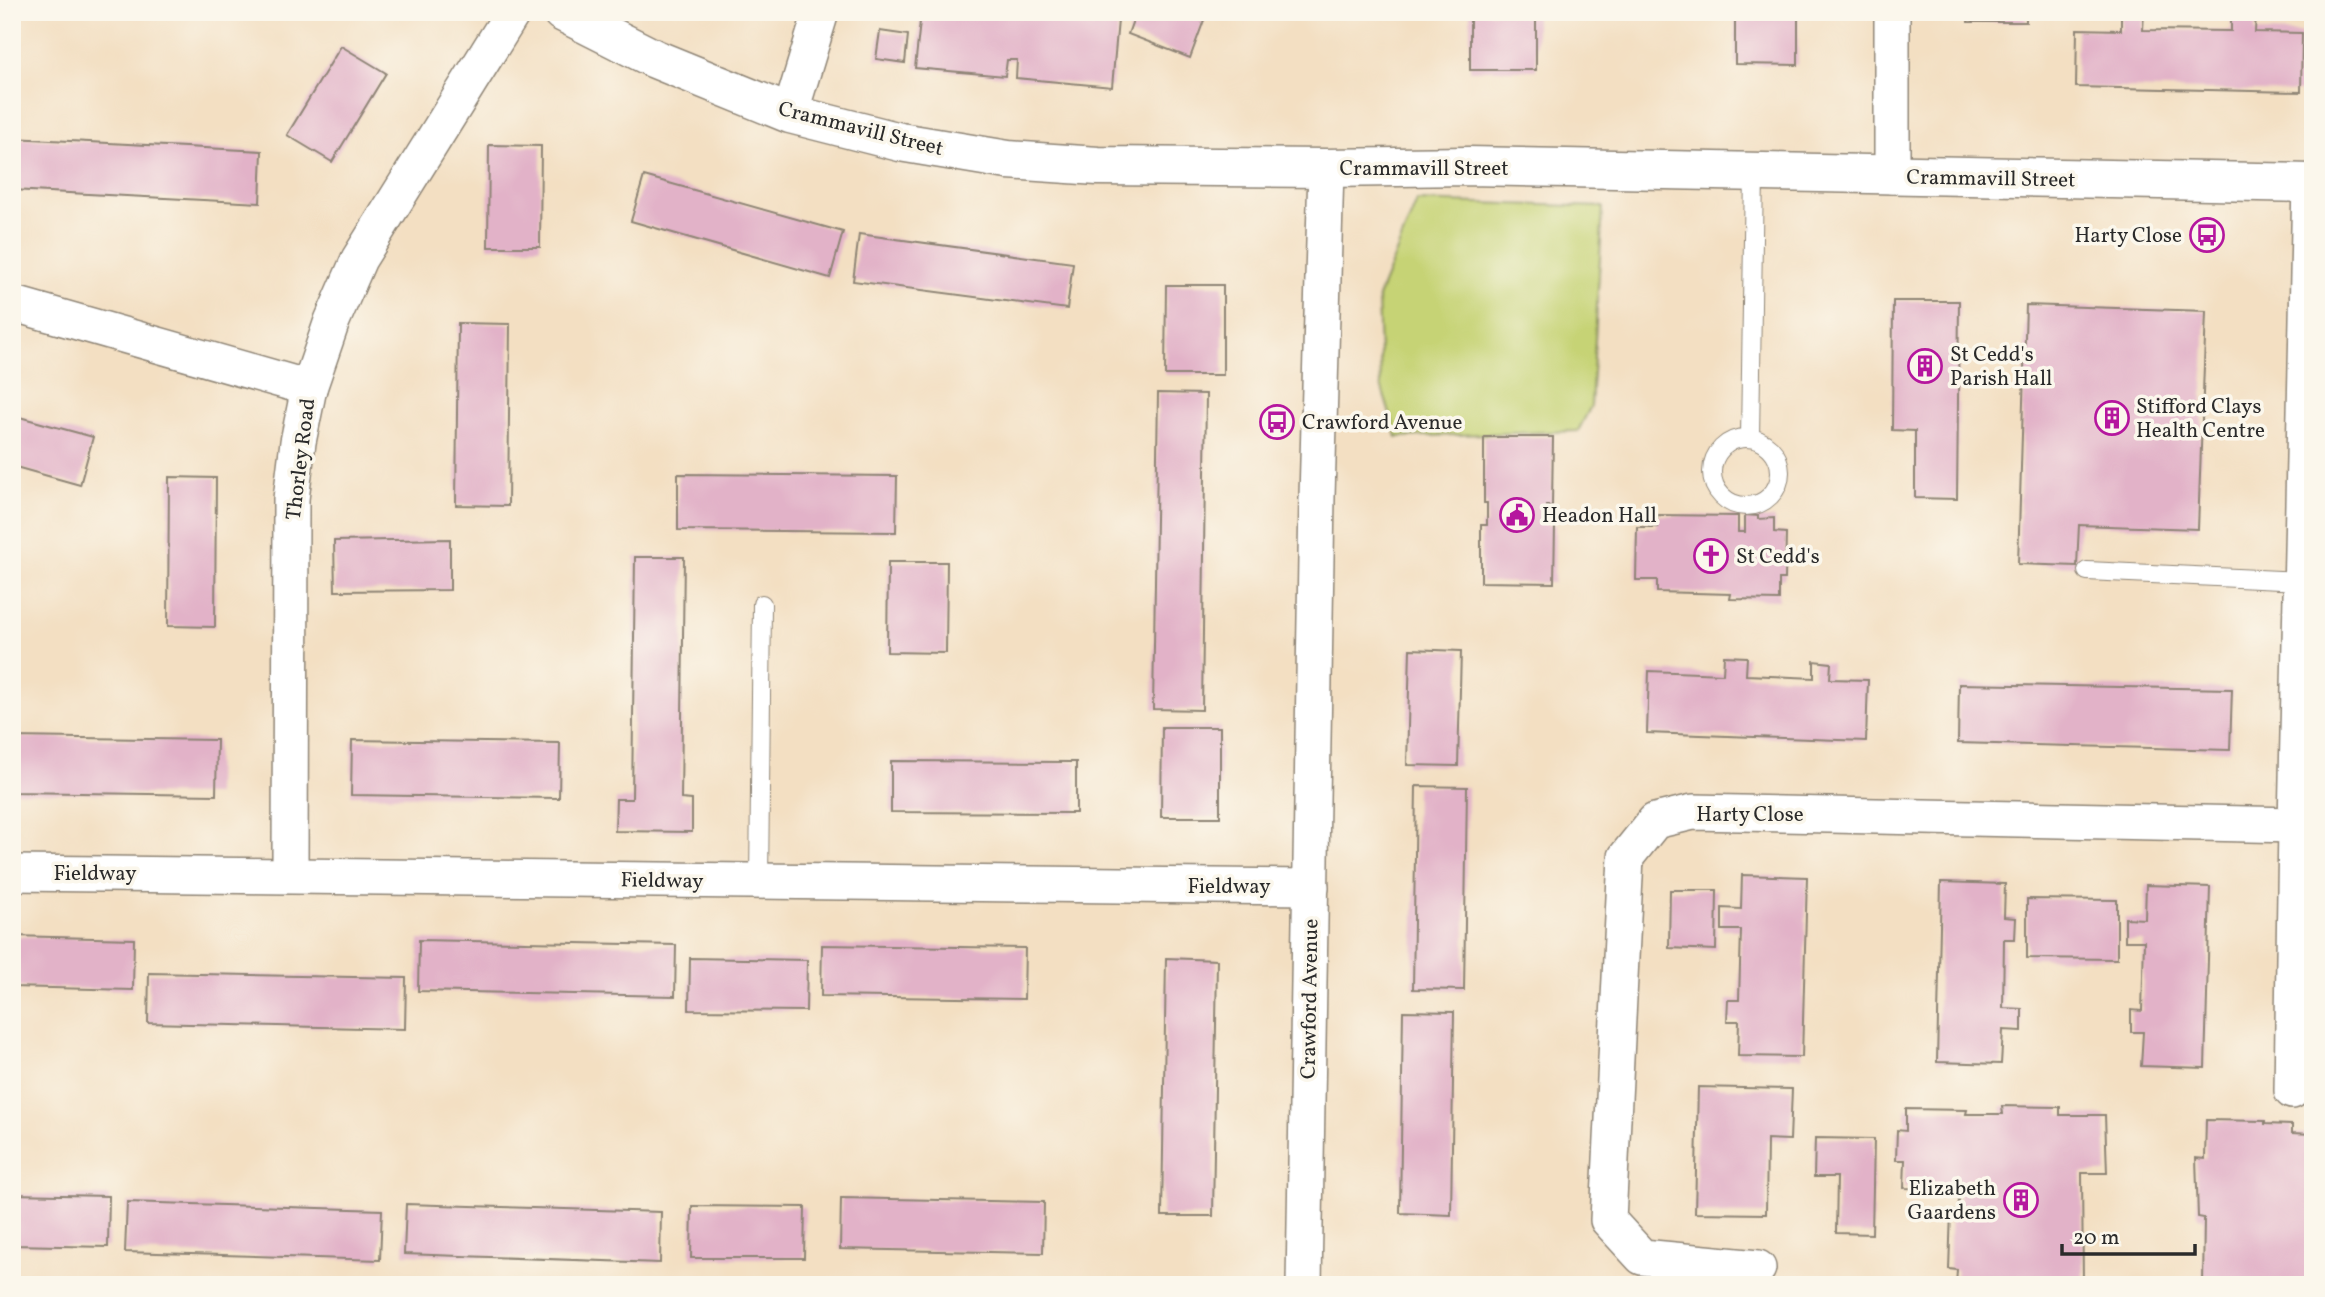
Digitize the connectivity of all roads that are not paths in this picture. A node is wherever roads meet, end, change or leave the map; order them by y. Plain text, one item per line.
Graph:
1 (513, 12) edge
2 (562, 12) edge
3 (821, 12) edge
4 (1892, 12) edge
5 (790, 114) junction
6 (1326, 168) junction
7 (1754, 172) junction
8 (1892, 176) junction
9 (2312, 183) edge
10 (18, 305) dead end
11 (309, 388) junction
12 (1750, 438) dead end
13 (2087, 571) dead end
14 (2302, 581) junction
15 (762, 604) dead end
16 (2306, 732) edge
17 (2296, 825) junction
18 (12, 873) edge
19 (290, 874) junction
20 (759, 882) junction
21 (1311, 887) junction
22 (2292, 1091) dead end
23 (1758, 1268) dead end
24 (1304, 1285) edge

1 - 11 street, Thorley Road
2 - 5 street, Crammavill Street
3 - 5 street
4 - 8 street
5 - 6 street, Crammavill Street
6 - 7 street, Crammavill Street
6 - 21 street, Crawford Avenue
7 - 8 street, Crammavill Street
7 - 12 lane
8 - 9 street, Crammavill Street
9 - 14 street
10 - 11 street
11 - 19 street, Thorley Road
13 - 14 lane
14 - 16 street
15 - 20 lane
16 - 17 street
17 - 22 street
17 - 23 street, Harty Close
18 - 19 street, Fieldway
19 - 20 street, Fieldway
20 - 21 street, Fieldway
21 - 24 street, Crawford Avenue

